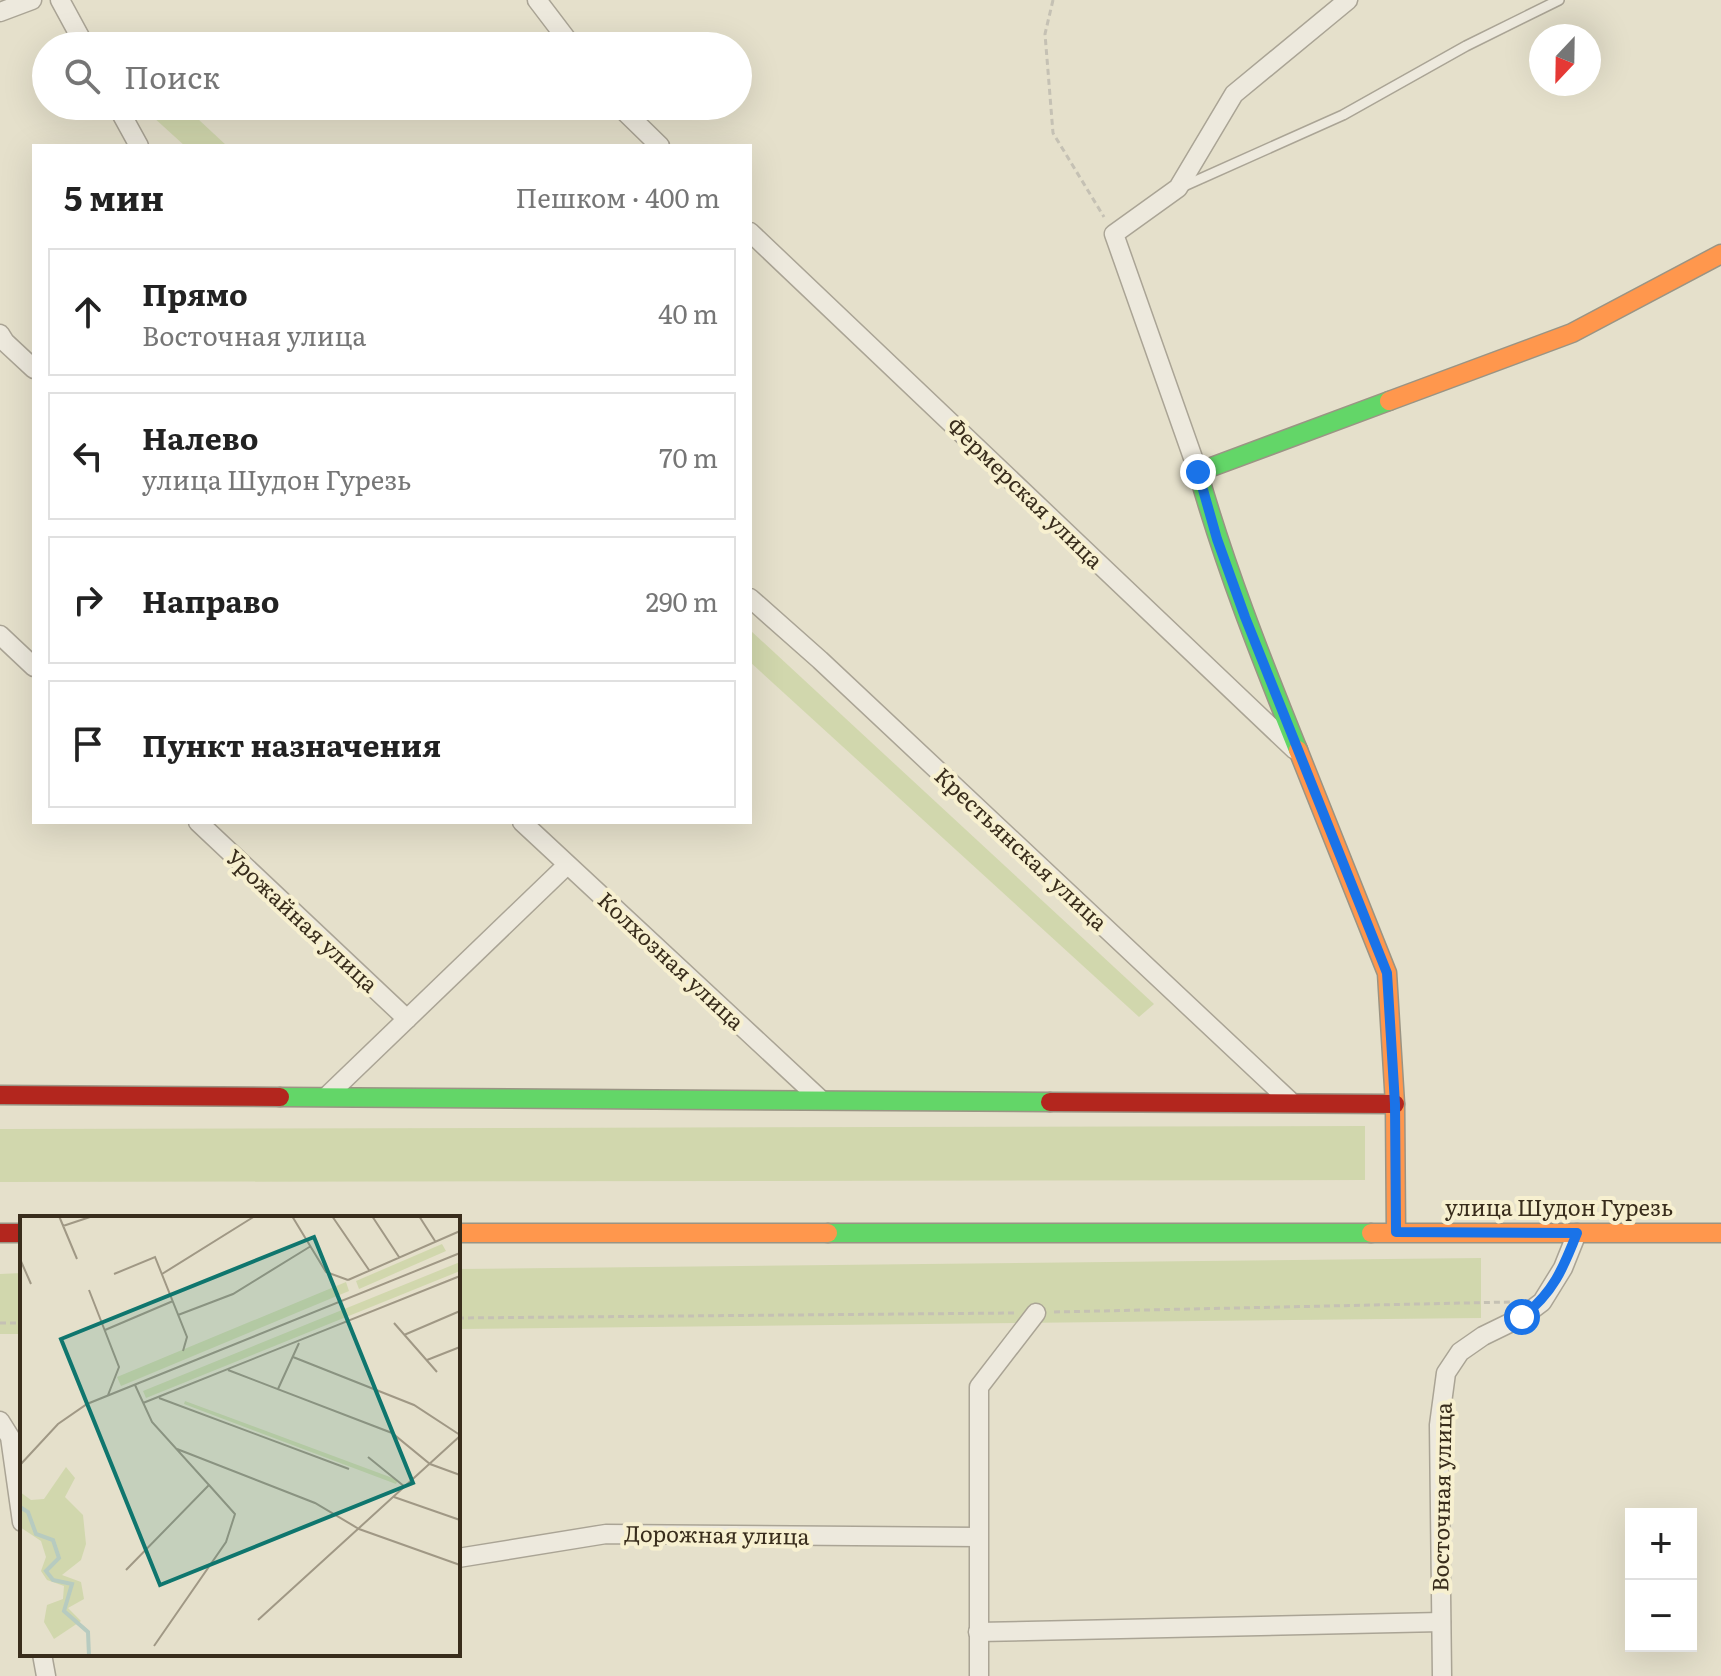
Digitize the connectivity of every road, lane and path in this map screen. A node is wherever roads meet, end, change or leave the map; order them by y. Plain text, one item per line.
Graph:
1 (60, 0) edge
2 (537, 0) edge
3 (1053, 0) edge
4 (1348, 0) edge
5 (1559, 0) edge
6 (77, 32) edge
7 (561, 32) edge
8 (125, 120) edge
9 (633, 120) edge
10 (138, 144) edge
11 (658, 144) edge
12 (1178, 188) junction
13 (752, 234) edge
14 (1114, 234) junction
15 (1721, 254) edge
16 (2, 338) edge
17 (32, 367) edge
18 (1198, 472) junction
19 (752, 600) edge
20 (0, 635) edge
21 (32, 665) edge
22 (1300, 755) junction
23 (200, 824) edge
24 (524, 824) edge
25 (567, 865) junction
26 (407, 1019) junction
27 (0, 1095) edge
28 (327, 1096) junction
29 (820, 1099) junction
30 (1291, 1102) junction
31 (1395, 1104) junction
32 (1396, 1232) junction
33 (460, 1233) edge
34 (1577, 1233) junction
35 (1721, 1233) edge
36 (1510, 1302) dead end
37 (1036, 1313) junction
38 (460, 1318) edge
39 (0, 1421) edge
40 (20, 1508) edge
41 (978, 1537) junction
42 (460, 1558) edge
43 (1441, 1622) junction
44 (978, 1632) junction
45 (42, 1656) edge
46 (46, 1676) edge
47 (979, 1676) edge
48 (1442, 1676) edge

1 - 6 street
2 - 7 street
3 - 14 path
4 - 12 street
5 - 12 lane
8 - 10 street
9 - 11 street
12 - 14 street
13 - 22 street, Фермерская улица
14 - 18 street
15 - 18 street
16 - 17 street
18 - 22 street
19 - 30 street, Крестьянская улица
20 - 21 street
22 - 31 street
23 - 26 street, Урожайная улица
24 - 25 street, Колхозная улица
25 - 26 street
25 - 29 street, Колхозная улица
26 - 28 street
27 - 28 street
28 - 29 street
29 - 30 street
30 - 31 street
31 - 32 street
32 - 33 street, улица Шудон Гурезь
32 - 34 street, улица Шудон Гурезь
34 - 35 street, улица Шудон Гурезь
34 - 43 street, Восточная улица
36 - 37 path
37 - 38 path
37 - 41 street
39 - 40 street
41 - 42 street, Дорожная улица
41 - 44 street
43 - 44 street
43 - 48 street, Восточная улица
44 - 47 street
45 - 46 street

